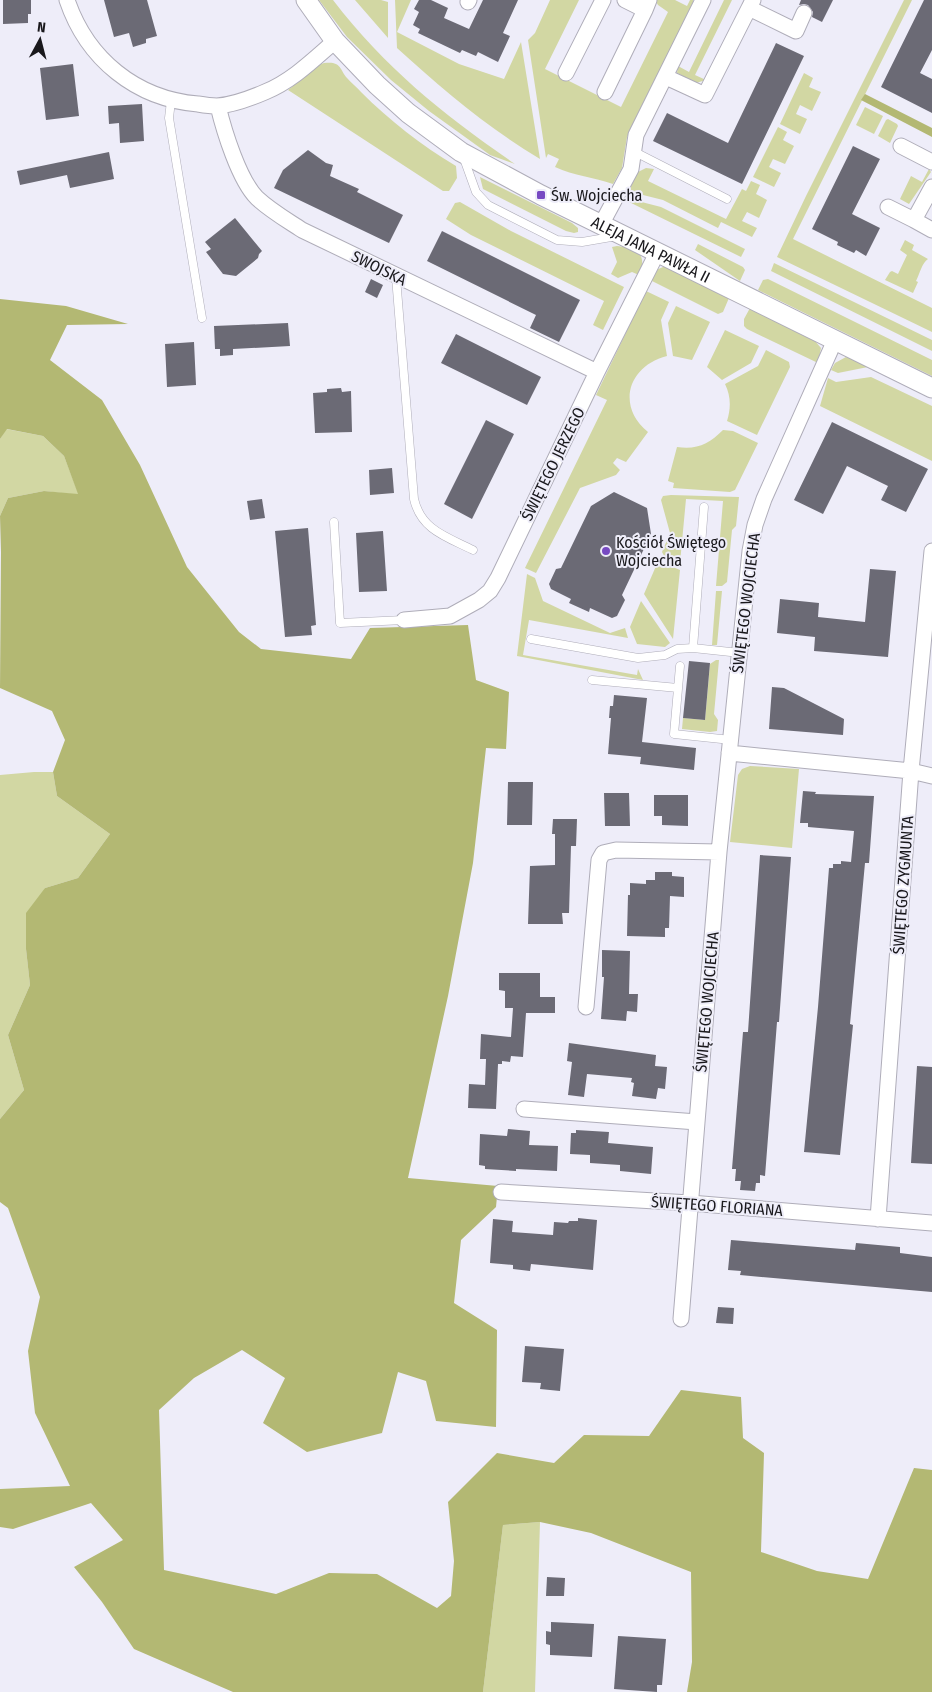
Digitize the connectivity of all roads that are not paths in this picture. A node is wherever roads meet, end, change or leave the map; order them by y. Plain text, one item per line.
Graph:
1 (67, 0) edge
2 (306, 0) edge
3 (603, 0) edge
4 (625, 0) edge
5 (703, 0) edge
6 (751, 4) edge
7 (647, 5) edge
8 (804, 13) dead end
9 (335, 41) junction
10 (566, 73) dead end
11 (666, 77) junction
12 (605, 92) dead end
13 (171, 101) junction
14 (218, 106) junction
15 (901, 146) dead end
16 (634, 151) junction
17 (461, 152) junction
18 (932, 162) edge
19 (932, 187) edge
20 (727, 199) dead end
21 (888, 207) dead end
22 (914, 220) junction
23 (601, 225) junction
24 (932, 230) edge
25 (623, 235) junction
26 (657, 253) junction
27 (396, 277) junction
28 (202, 318) dead end
29 (835, 340) junction
30 (597, 372) junction
31 (932, 388) edge
32 (704, 507) dead end
33 (334, 522) dead end
34 (473, 550) dead end
35 (932, 551) edge
36 (404, 620) joint
37 (531, 639) dead end
38 (693, 648) junction
39 (740, 653) junction
40 (680, 666) dead end
41 (592, 680) dead end
42 (926, 681) edge
43 (678, 688) junction
44 (730, 747) junction
45 (911, 771) junction
46 (932, 776) edge
47 (719, 852) junction
48 (586, 1007) dead end
49 (524, 1109) dead end
50 (697, 1122) junction
51 (501, 1192) dead end
52 (690, 1203) junction
53 (878, 1218) junction
54 (932, 1223) edge
55 (680, 1319) dead end

1 - 13 street
2 - 9 street, ALEJA JANA PAWŁA II
3 - 10 street
4 - 7 street
5 - 11 street
6 - 8 street
6 - 11 street
7 - 12 street
9 - 14 street
9 - 17 street, ALEJA JANA PAWŁA II
11 - 16 street
13 - 14 street
13 - 28 lane
14 - 27 street, SWOJSKA
15 - 18 street
16 - 20 lane
16 - 23 street
17 - 23 street, ALEJA JANA PAWŁA II
17 - 25 lane
19 - 22 street
21 - 22 street
22 - 24 street
23 - 25 street, ALEJA JANA PAWŁA II
25 - 26 street, ALEJA JANA PAWŁA II
26 - 29 street, ALEJA JANA PAWŁA II
26 - 30 street, ŚWIĘTEGO JERZEGO
27 - 30 street, SWOJSKA
27 - 34 lane
29 - 31 street, ALEJA JANA PAWŁA II
29 - 39 street, ŚWIĘTEGO WOJCIECHA
30 - 36 street, ŚWIĘTEGO JERZEGO
32 - 38 lane
33 - 36 lane
35 - 42 street, ŚWIĘTEGO ZYGMUNTA
37 - 38 lane
38 - 39 lane
39 - 44 street, ŚWIĘTEGO WOJCIECHA
40 - 43 lane
41 - 43 lane
42 - 45 street, ŚWIĘTEGO ZYGMUNTA
43 - 44 lane
44 - 45 street
44 - 47 street, ŚWIĘTEGO WOJCIECHA
45 - 46 street
45 - 53 street, ŚWIĘTEGO ZYGMUNTA
47 - 48 street
47 - 50 street, ŚWIĘTEGO WOJCIECHA
49 - 50 street
50 - 52 street, ŚWIĘTEGO WOJCIECHA
51 - 52 street, ŚWIĘTEGO FLORIANA
52 - 53 street, ŚWIĘTEGO FLORIANA
52 - 55 street, ŚWIĘTEGO WOJCIECHA
53 - 54 street, ŚWIĘTEGO FLORIANA

